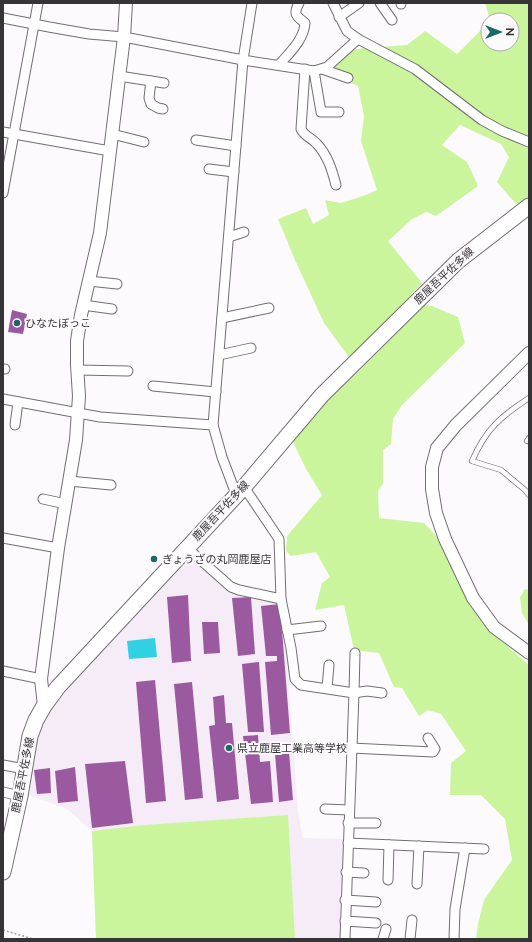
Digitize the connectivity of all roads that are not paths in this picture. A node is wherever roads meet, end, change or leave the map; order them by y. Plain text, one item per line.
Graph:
1 (38, 3) edge
2 (126, 3) edge
3 (252, 3) edge
4 (299, 3) edge
5 (333, 3) edge
6 (359, 3) edge
7 (380, 3) edge
8 (340, 17) junction
9 (3, 18) edge
10 (392, 20) dead end
11 (34, 24) junction
12 (124, 37) junction
13 (358, 39) junction
14 (243, 60) junction
15 (279, 65) junction
16 (314, 69) junction
17 (119, 76) junction
18 (348, 78) dead end
19 (151, 81) junction
20 (164, 84) dead end
21 (163, 109) dead end
22 (340, 112) dead end
23 (3, 132) edge
24 (13, 134) junction
25 (112, 134) junction
26 (196, 140) dead end
27 (144, 142) dead end
28 (529, 142) edge
29 (236, 146) junction
30 (110, 151) junction
31 (209, 169) dead end
32 (234, 172) junction
33 (336, 185) dead end
34 (3, 192) edge
35 (529, 206) edge
36 (244, 232) dead end
37 (229, 237) junction
38 (89, 282) junction
39 (117, 284) dead end
40 (84, 306) junction
41 (268, 308) dead end
42 (112, 309) dead end
43 (222, 318) junction
44 (251, 348) dead end
45 (529, 353) edge
46 (219, 355) junction
47 (77, 370) junction
48 (128, 371) dead end
49 (153, 386) dead end
50 (216, 392) junction
51 (529, 398) edge
52 (3, 399) edge
53 (18, 402) junction
54 (78, 413) junction
55 (15, 425) dead end
56 (213, 425) junction
57 (69, 481) junction
58 (111, 485) dead end
59 (240, 490) junction
60 (529, 495) edge
61 (43, 499) dead end
62 (66, 504) junction
63 (3, 538) edge
64 (186, 547) junction
65 (58, 548) junction
66 (281, 599) junction
67 (321, 626) dead end
68 (288, 630) junction
69 (355, 653) dead end
70 (529, 653) edge
71 (329, 665) dead end
72 (3, 671) edge
73 (41, 679) junction
74 (328, 688) junction
75 (354, 693) junction
76 (382, 693) dead end
77 (44, 706) junction
78 (428, 738) dead end
79 (351, 748) junction
80 (3, 765) edge
81 (25, 769) junction
82 (3, 792) edge
83 (20, 796) junction
84 (325, 809) dead end
85 (349, 810) junction
86 (348, 822) junction
87 (376, 823) dead end
88 (348, 843) junction
89 (389, 845) junction
90 (420, 846) junction
91 (465, 848) junction
92 (484, 849) dead end
93 (3, 872) edge
94 (346, 872) junction
95 (364, 873) dead end
96 (388, 880) dead end
97 (417, 884) dead end
98 (345, 900) junction
99 (376, 902) dead end
100 (412, 920) dead end
101 (345, 921) junction
102 (376, 923) dead end
103 (386, 928) dead end
104 (345, 939) edge
105 (384, 939) edge
106 (410, 939) edge
107 (454, 939) edge

1 - 11 street
2 - 12 street
3 - 14 street
4 - 15 street
5 - 8 street
6 - 8 street
7 - 10 street
8 - 13 street
9 - 11 street
11 - 12 street
11 - 24 street
12 - 14 street
12 - 17 street
13 - 16 street
13 - 28 street
14 - 15 street
14 - 29 street
15 - 16 street
16 - 18 street
16 - 22 street
16 - 33 street
17 - 19 street
17 - 25 street
19 - 20 street
19 - 21 street
23 - 24 street
24 - 30 street
24 - 34 street
25 - 27 street
25 - 30 street
26 - 29 street
29 - 32 street
30 - 38 street
31 - 32 street
32 - 37 street
35 - 59 main road, 鹿屋吾平佐多線
36 - 37 street
37 - 43 street
38 - 39 street
38 - 40 street
40 - 42 street
40 - 47 street
41 - 43 street
43 - 46 street
44 - 46 street
45 - 70 street
46 - 50 street
47 - 48 street
47 - 54 street
49 - 50 street
50 - 56 street
51 - 60 lane
52 - 53 street
53 - 54 street
53 - 55 street
54 - 56 street
54 - 57 street
56 - 59 street
57 - 58 street
57 - 62 street
59 - 64 main road, 鹿屋吾平佐多線
59 - 66 street
61 - 62 street
62 - 65 street
63 - 65 street
64 - 66 street
64 - 77 main road, 鹿屋吾平佐多線
65 - 73 street
66 - 68 street
67 - 68 street
68 - 74 street
69 - 75 street
71 - 74 street
72 - 73 street
73 - 77 street
74 - 75 street
75 - 76 street
75 - 79 street
77 - 81 main road, 鹿屋吾平佐多線
78 - 79 street
79 - 85 street
80 - 81 street
81 - 83 main road, 鹿屋吾平佐多線
82 - 83 street
83 - 93 main road, 鹿屋吾平佐多線
84 - 85 street
85 - 86 street
86 - 87 street
86 - 88 street
88 - 89 street
88 - 94 street
89 - 90 street
89 - 96 street
90 - 91 street
90 - 97 street
91 - 92 street
91 - 107 street
94 - 95 street
94 - 98 street
98 - 99 street
98 - 101 street
100 - 106 street
101 - 102 street
101 - 104 street
103 - 105 street

